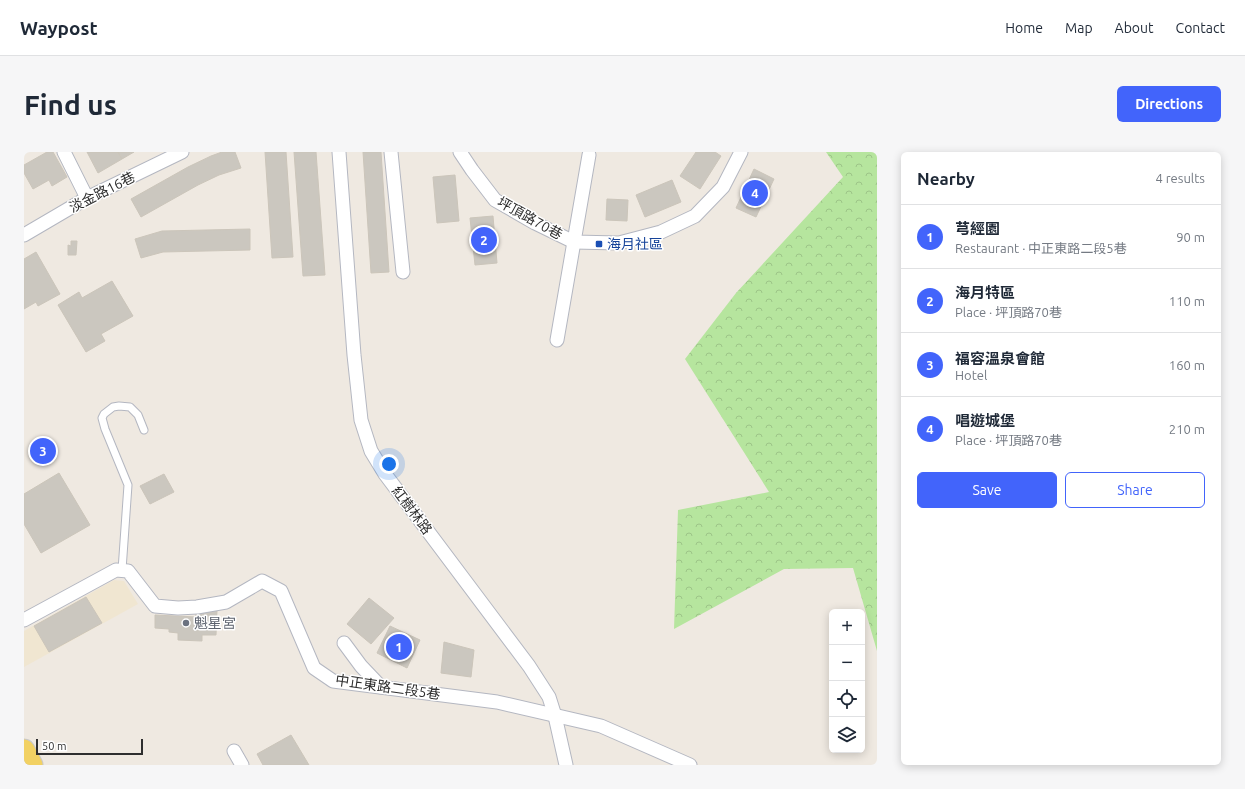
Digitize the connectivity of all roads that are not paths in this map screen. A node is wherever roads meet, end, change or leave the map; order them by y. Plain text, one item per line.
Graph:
1 (64, 152) edge
2 (182, 152) edge
3 (339, 152) edge
4 (391, 152) edge
5 (460, 152) edge
6 (741, 152) edge
7 (589, 155) dead end
8 (87, 198) junction
9 (24, 235) edge
10 (574, 242) junction
11 (403, 272) dead end
12 (557, 340) dead end
13 (144, 430) dead end
14 (122, 570) junction
15 (24, 620) edge
16 (344, 643) dead end
17 (381, 687) junction
18 (555, 716) junction
19 (24, 750) edge
20 (234, 751) dead end
21 (32, 765) edge
22 (242, 765) edge
23 (566, 765) edge
24 (690, 765) edge

1 - 8 street
2 - 8 street, 淡金路16巷
3 - 18 street, 紅樹林路
4 - 11 street
5 - 10 street, 坪頂路70巷
6 - 10 street, 坪頂路70巷
7 - 10 street, 坪頂路70巷
8 - 9 street, 淡金路16巷
10 - 12 street, 坪頂路70巷
13 - 14 lane
14 - 15 street
14 - 17 street, 中正東路二段5巷
16 - 17 street
17 - 18 street, 中正東路二段5巷
18 - 23 street, 紅樹林路
18 - 24 street, 中正東路二段5巷
19 - 21 main road
20 - 22 street

